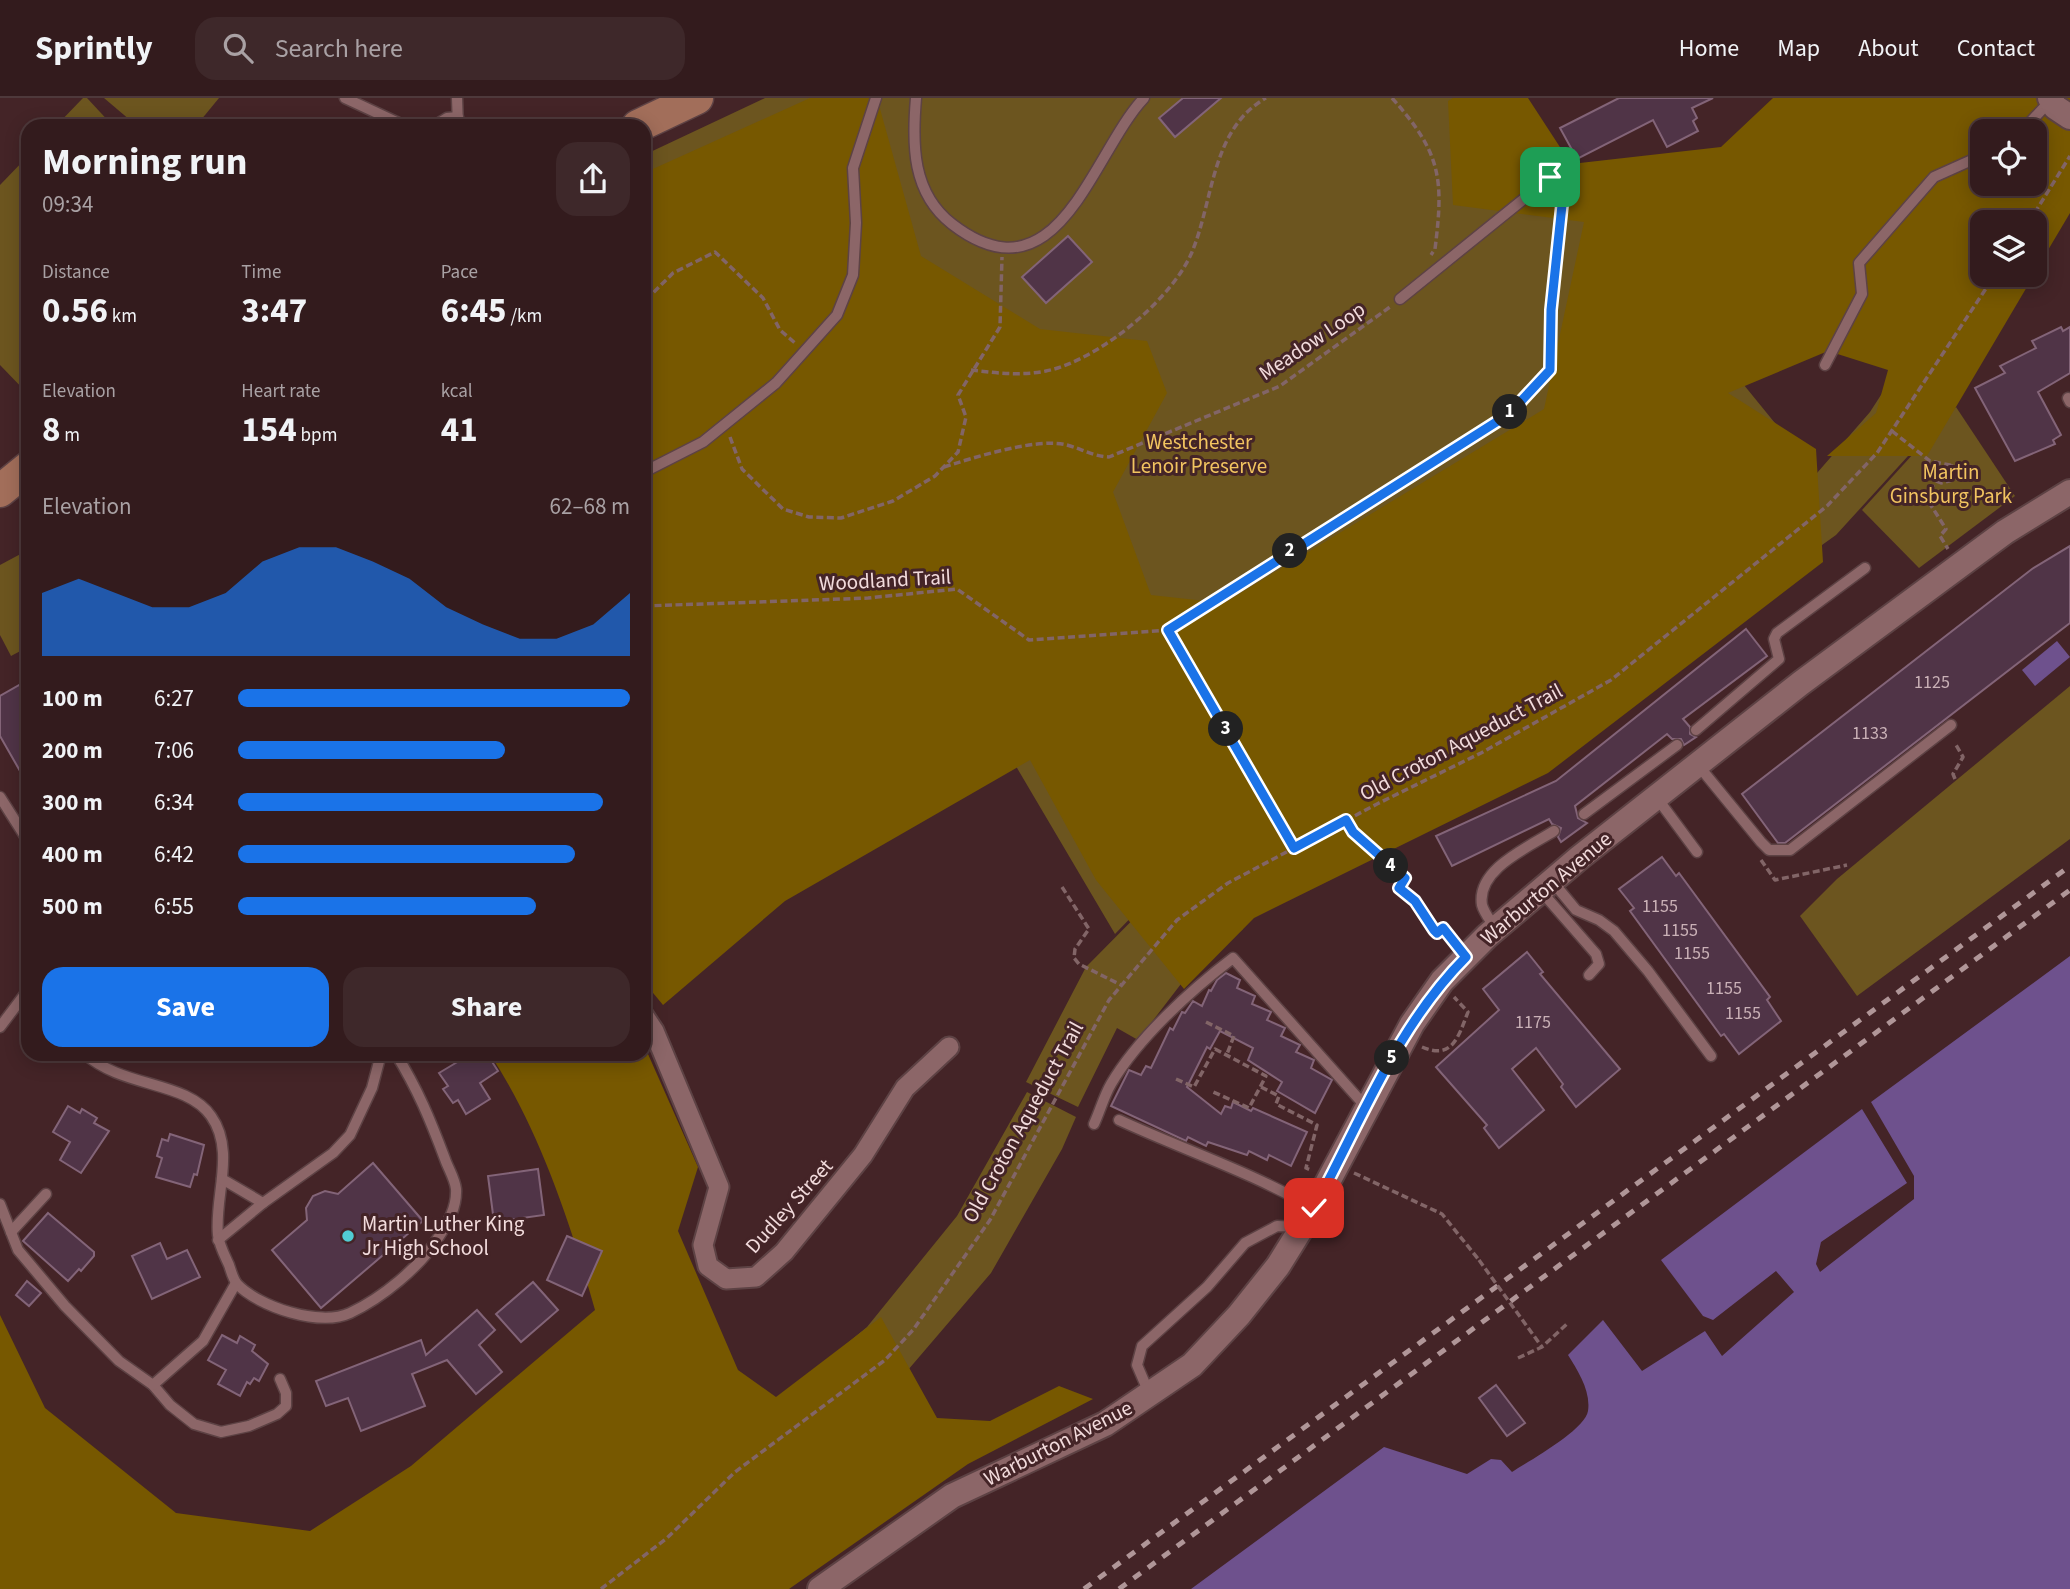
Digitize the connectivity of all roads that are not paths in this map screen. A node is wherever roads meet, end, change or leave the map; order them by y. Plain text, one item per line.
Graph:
1 (457, 98) edge
2 (697, 98) edge
3 (876, 98) edge
4 (916, 98) edge
5 (1144, 98) edge
6 (351, 99) edge
7 (2051, 99) edge
8 (2070, 117) edge
9 (391, 119) edge
10 (458, 119) edge
11 (2033, 119) edge
12 (651, 120) edge
13 (1970, 161) edge
14 (1548, 179) road end
15 (1400, 299) road end
16 (1825, 365) dead end
17 (651, 468) edge
18 (21, 474) edge
19 (0, 491) edge
20 (2070, 492) edge
21 (1865, 568) dead end
22 (1951, 725) dead end
23 (1696, 730) dead end
24 (1677, 745) dead end
25 (1698, 764) junction
26 (0, 797) edge
27 (1656, 797) junction
28 (1584, 814) dead end
29 (21, 830) edge
30 (1554, 831) dead end
31 (1697, 852) dead end
32 (1546, 886) junction
33 (1496, 929) junction
34 (1588, 975) dead end
35 (21, 999) edge
36 (651, 1026) edge
37 (0, 1027) edge
38 (949, 1047) dead end
39 (1711, 1056) dead end
40 (95, 1061) edge
41 (379, 1061) edge
42 (400, 1061) edge
43 (1366, 1107) junction
44 (1119, 1120) dead end
45 (1094, 1124) dead end
46 (222, 1179) junction
47 (46, 1194) dead end
48 (263, 1203) junction
49 (0, 1204) edge
50 (1308, 1218) junction
51 (11, 1232) junction
52 (218, 1240) junction
53 (236, 1283) junction
54 (280, 1379) dead end
55 (153, 1385) junction
56 (1150, 1395) junction
57 (820, 1589) edge

1 - 10 lane
2 - 12 main road
3 - 17 lane
4 - 5 lane
6 - 9 lane
7 - 8 street
7 - 11 lane
13 - 16 lane
14 - 15 lane
18 - 19 main road
20 - 25 street, Warburton Avenue
21 - 23 lane
22 - 25 lane
24 - 28 lane
25 - 27 street, Warburton Avenue
26 - 29 lane
27 - 31 lane
27 - 32 street, Warburton Avenue
30 - 33 lane
32 - 33 street, Warburton Avenue
32 - 34 lane
32 - 39 lane
33 - 43 street, Warburton Avenue
35 - 37 lane
36 - 38 street, Dudley Street
40 - 46 lane
41 - 48 lane
42 - 53 lane
43 - 45 lane
43 - 50 street, Warburton Avenue
44 - 50 lane
46 - 48 lane
46 - 52 lane
47 - 51 lane
48 - 52 lane
49 - 51 lane
50 - 56 street, Warburton Avenue
50 - 56 lane
51 - 55 lane
52 - 53 lane
53 - 55 lane
54 - 55 lane
56 - 57 street, Warburton Avenue

